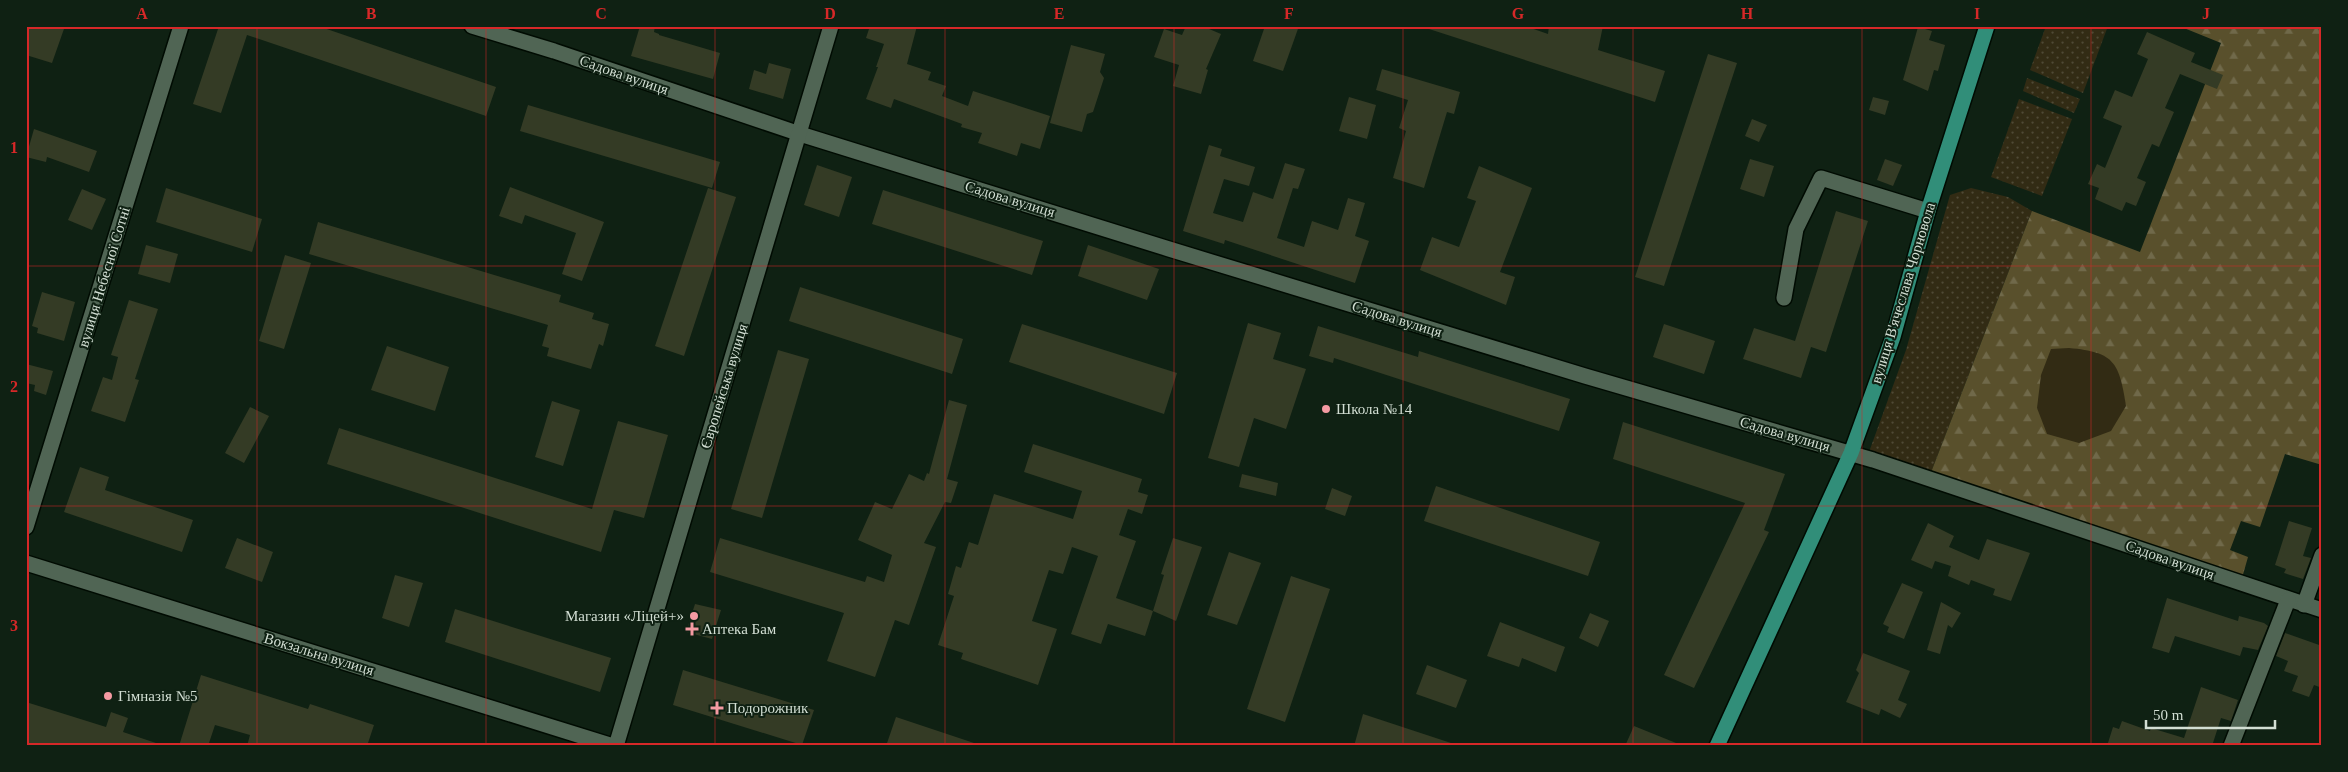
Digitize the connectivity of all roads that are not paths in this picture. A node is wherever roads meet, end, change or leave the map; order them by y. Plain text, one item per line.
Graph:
1 (181, 26) edge
2 (472, 26) edge
3 (831, 26) edge
4 (1987, 26) edge
5 (800, 134) junction
6 (1928, 210) junction
7 (1784, 298) dead end
8 (1851, 453) junction
9 (26, 527) edge
10 (2322, 555) edge
11 (26, 563) edge
12 (2288, 600) junction
13 (2304, 605) junction
14 (2322, 610) edge
15 (614, 746) edge
16 (1717, 746) edge
17 (2231, 746) edge

1 - 9 street, вулиця Небесної Сотні
2 - 5 street, Садова вулиця
3 - 5 street, Європейська вулиця
4 - 6 main road, вулиця В'ячеслава Чорновола
5 - 8 street, Садова вулиця
5 - 15 street, Європейська вулиця
6 - 7 street
6 - 8 main road, вулиця В'ячеслава Чорновола
8 - 12 street, Садова вулиця
8 - 16 main road, вулиця В'ячеслава Чорновола
10 - 13 street
11 - 15 street, Вокзальна вулиця
12 - 13 street, Садова вулиця
12 - 17 street
13 - 14 street, Садова вулиця

